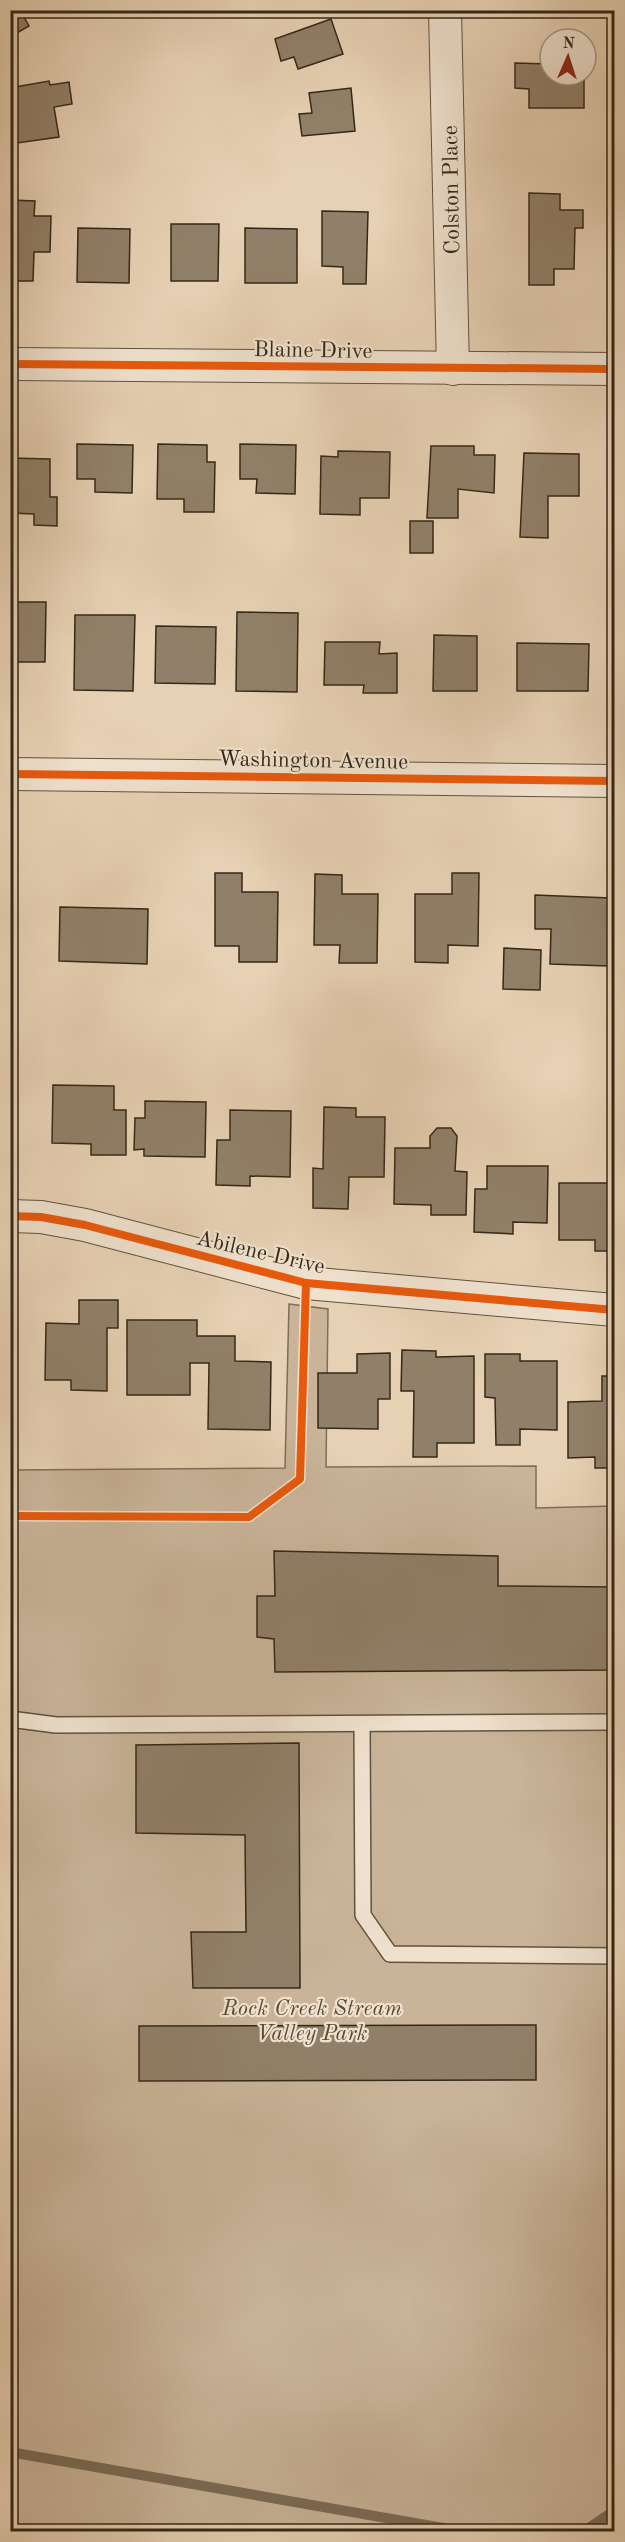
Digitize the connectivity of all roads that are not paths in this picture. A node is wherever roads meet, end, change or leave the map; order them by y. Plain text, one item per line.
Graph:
1 (445, 10) edge
2 (10, 364) edge
3 (453, 369) junction
4 (615, 369) edge
5 (10, 774) edge
6 (615, 781) edge
7 (10, 1216) edge
8 (615, 1310) edge
9 (10, 1719) edge
10 (615, 1722) edge
11 (362, 1725) junction
12 (615, 1956) edge

1 - 3 street, Colston Place
2 - 3 street, Blaine Drive
3 - 4 street, Blaine Drive
5 - 6 street, Washington Avenue
7 - 8 street, Abilene Drive
9 - 11 lane
10 - 11 lane
11 - 12 lane

